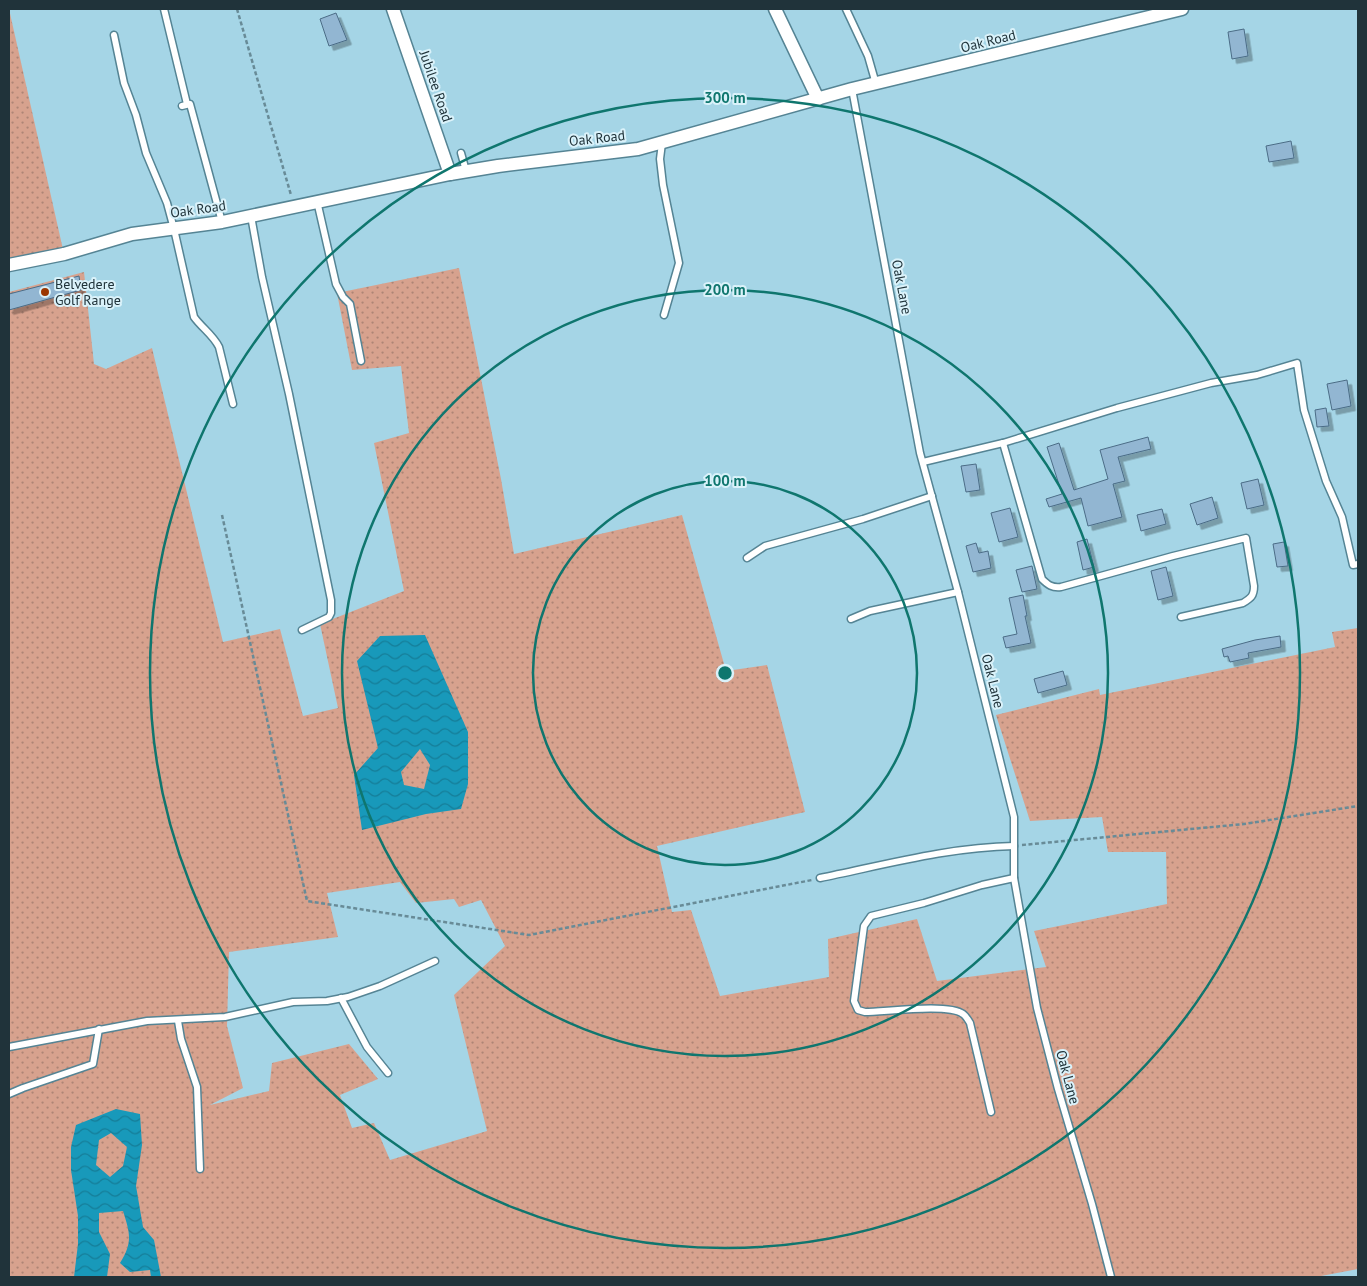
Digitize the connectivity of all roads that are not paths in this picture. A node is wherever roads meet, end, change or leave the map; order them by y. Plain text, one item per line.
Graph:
1 (164, 9) edge
2 (393, 9) edge
3 (775, 9) edge
4 (846, 9) edge
5 (1182, 9) edge
6 (114, 35) dead end
7 (876, 84) junction
8 (852, 89) junction
9 (818, 99) junction
10 (662, 143) junction
11 (461, 153) dead end
12 (466, 171) junction
13 (450, 174) junction
14 (317, 201) junction
15 (251, 216) junction
16 (222, 222) junction
17 (174, 229) junction
18 (9, 266) edge
19 (664, 315) dead end
20 (361, 361) dead end
21 (233, 404) dead end
22 (1004, 443) junction
23 (923, 462) junction
24 (932, 496) junction
25 (747, 558) dead end
26 (1358, 564) edge
27 (958, 592) junction
28 (1181, 617) dead end
29 (851, 619) dead end
30 (302, 630) dead end
31 (1014, 846) junction
32 (820, 878) road end
33 (1014, 878) junction
34 (435, 961) dead end
35 (341, 998) junction
36 (178, 1021) junction
37 (99, 1029) junction
38 (9, 1047) edge
39 (388, 1073) dead end
40 (9, 1094) edge
41 (991, 1112) dead end
42 (200, 1169) dead end
43 (1110, 1277) edge

1 - 16 lane
2 - 13 street, Jubilee Road
3 - 9 street
4 - 7 lane
5 - 7 street, Oak Road
6 - 17 lane
7 - 8 street, Oak Road
8 - 9 street, Oak Road
8 - 23 lane, Oak Lane
9 - 10 street, Oak Road
10 - 12 street, Oak Road
10 - 19 lane
11 - 12 lane
12 - 13 street, Oak Road
13 - 14 street, Oak Road
14 - 15 street, Oak Road
14 - 20 lane
15 - 16 street, Oak Road
15 - 30 lane
16 - 17 street, Oak Road
17 - 18 street, Oak Road
17 - 21 lane
22 - 23 lane
22 - 26 lane
22 - 28 lane
23 - 24 lane, Oak Lane
24 - 25 lane
24 - 27 lane, Oak Lane
27 - 29 lane
27 - 31 lane, Oak Lane
31 - 32 lane
31 - 33 lane, Oak Lane
33 - 41 lane
33 - 43 lane, Oak Lane
34 - 35 lane
35 - 36 lane
35 - 39 lane
36 - 37 lane
36 - 42 lane
37 - 38 lane
37 - 40 lane

